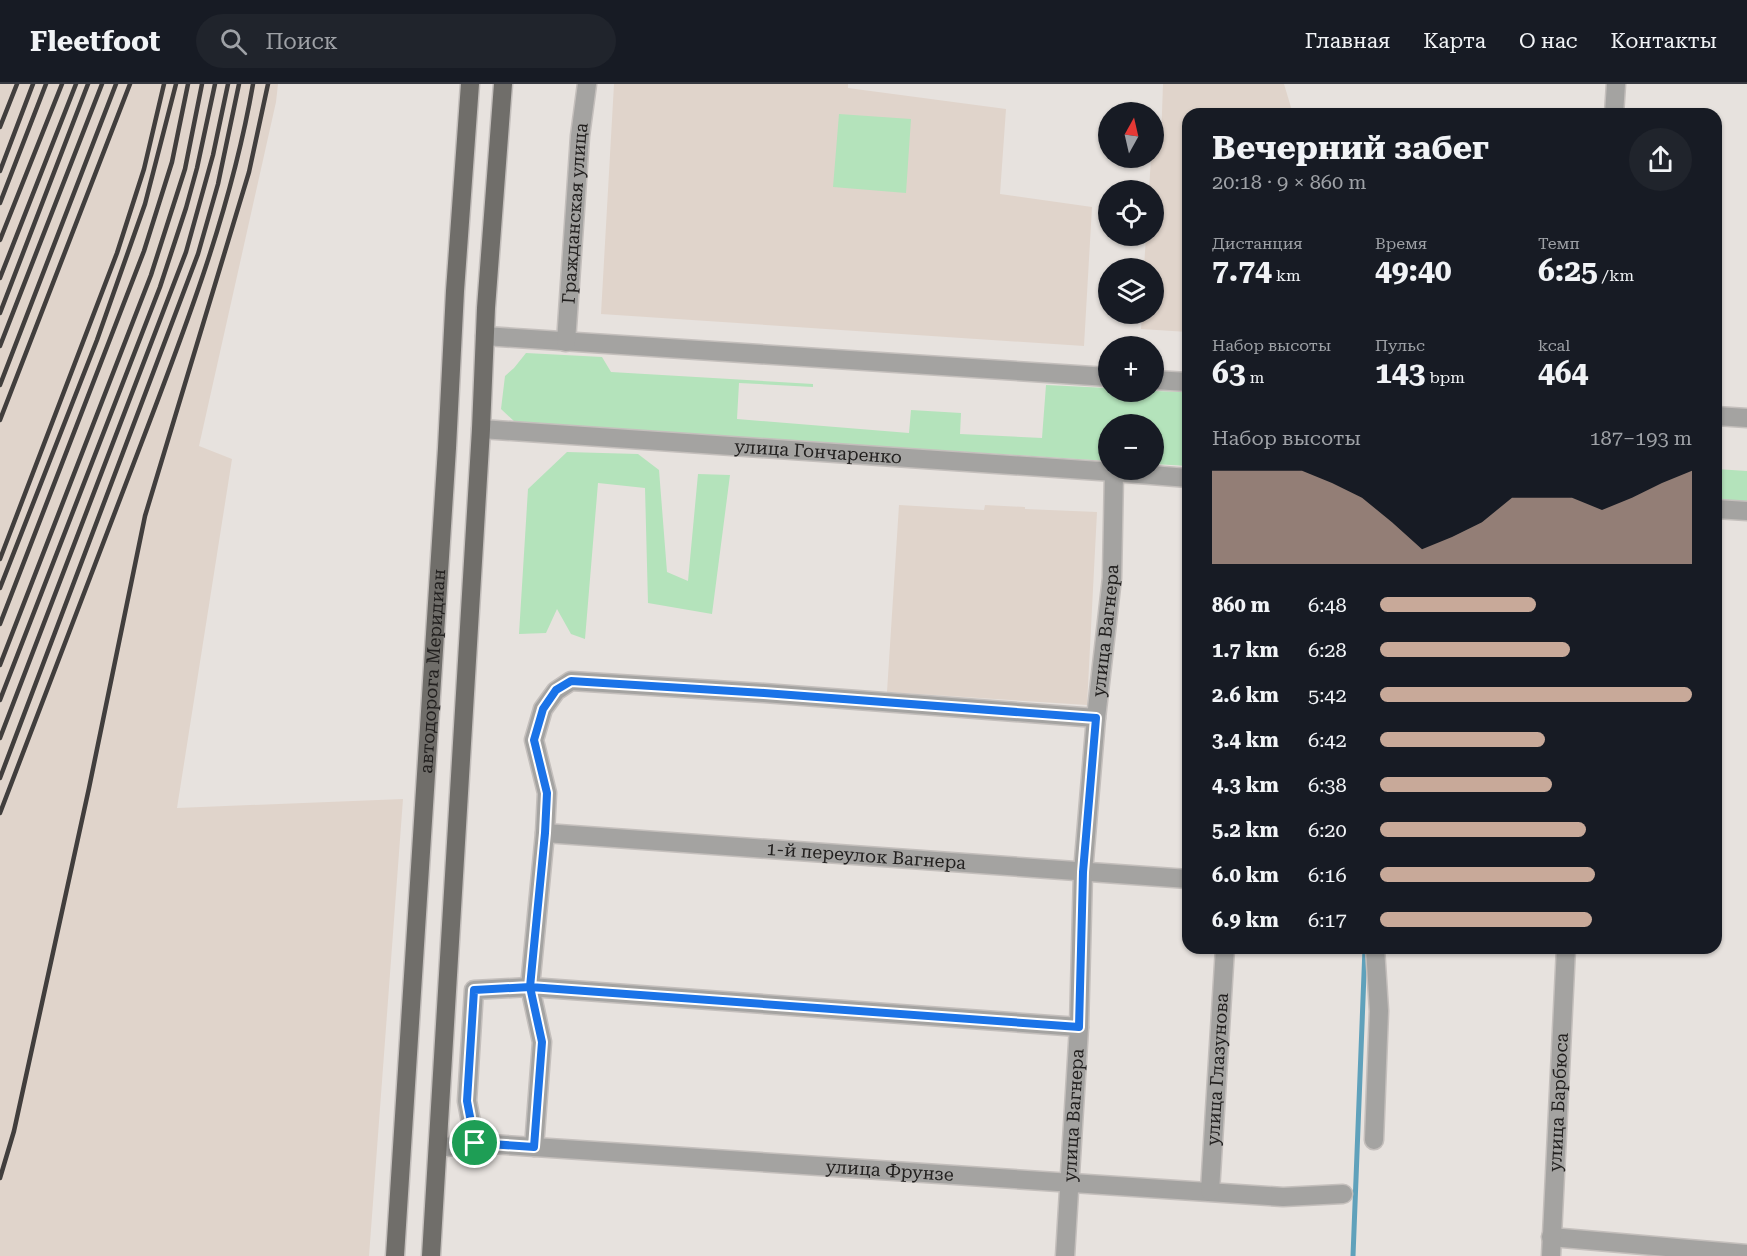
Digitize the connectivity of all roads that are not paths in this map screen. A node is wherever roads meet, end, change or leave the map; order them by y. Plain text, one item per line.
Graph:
1 (470, 84) edge
2 (503, 84) edge
3 (587, 84) edge
4 (1616, 84) edge
5 (1614, 108) edge
6 (453, 334) junction
7 (485, 336) junction
8 (566, 342) junction
9 (1098, 376) edge
10 (1164, 381) edge
11 (1182, 382) edge
12 (1722, 416) edge
13 (1747, 418) edge
14 (448, 427) junction
15 (481, 429) junction
16 (1098, 471) edge
17 (1164, 476) edge
18 (1182, 478) edge
19 (1114, 480) edge
20 (1722, 509) edge
21 (1747, 511) edge
22 (1096, 718) junction
23 (545, 833) junction
24 (1083, 872) junction
25 (1182, 879) edge
26 (1225, 954) edge
27 (1375, 954) edge
28 (1566, 954) edge
29 (530, 987) junction
30 (1079, 1027) junction
31 (1374, 1140) dead end
32 (475, 1143) junction
33 (534, 1147) junction
34 (438, 1148) junction
35 (1070, 1182) junction
36 (1210, 1191) junction
37 (1343, 1194) dead end
38 (1551, 1237) junction
39 (1747, 1254) edge
40 (395, 1256) edge
41 (431, 1256) edge
42 (1065, 1256) edge
43 (1551, 1256) edge

1 - 6 main road, автодорога Меридиан
2 - 7 main road, автодорога Меридиан
3 - 8 street, Гражданская улица
4 - 5 street
6 - 7 main road
6 - 14 main road, автодорога Меридиан
7 - 8 street
7 - 15 main road, автодорога Меридиан
8 - 9 street
10 - 11 street
12 - 13 street
14 - 15 main road, улица Гончаренко
14 - 40 main road, автодорога Меридиан
15 - 16 street, улица Гончаренко
15 - 34 main road, автодорога Меридиан
17 - 18 street, улица Гончаренко
19 - 22 street, улица Вагнера
20 - 21 street
22 - 23 street
22 - 24 street, улица Вагнера
23 - 24 street, 1-й переулок Вагнера
23 - 29 street
24 - 25 street, 1-й переулок Вагнера
24 - 30 street, улица Вагнера
26 - 36 street, улица Глазунова
27 - 31 street
28 - 38 street, улица Барбюса
29 - 30 street
29 - 32 street
29 - 33 street
30 - 35 street, улица Вагнера
32 - 33 street, улица Фрунзе
32 - 34 street, улица Фрунзе
33 - 35 street, улица Фрунзе
34 - 41 main road, автодорога Меридиан
35 - 36 street, улица Фрунзе
35 - 42 street, улица Вагнера
36 - 37 street, улица Фрунзе
38 - 39 street
38 - 43 street, улица Барбюса

